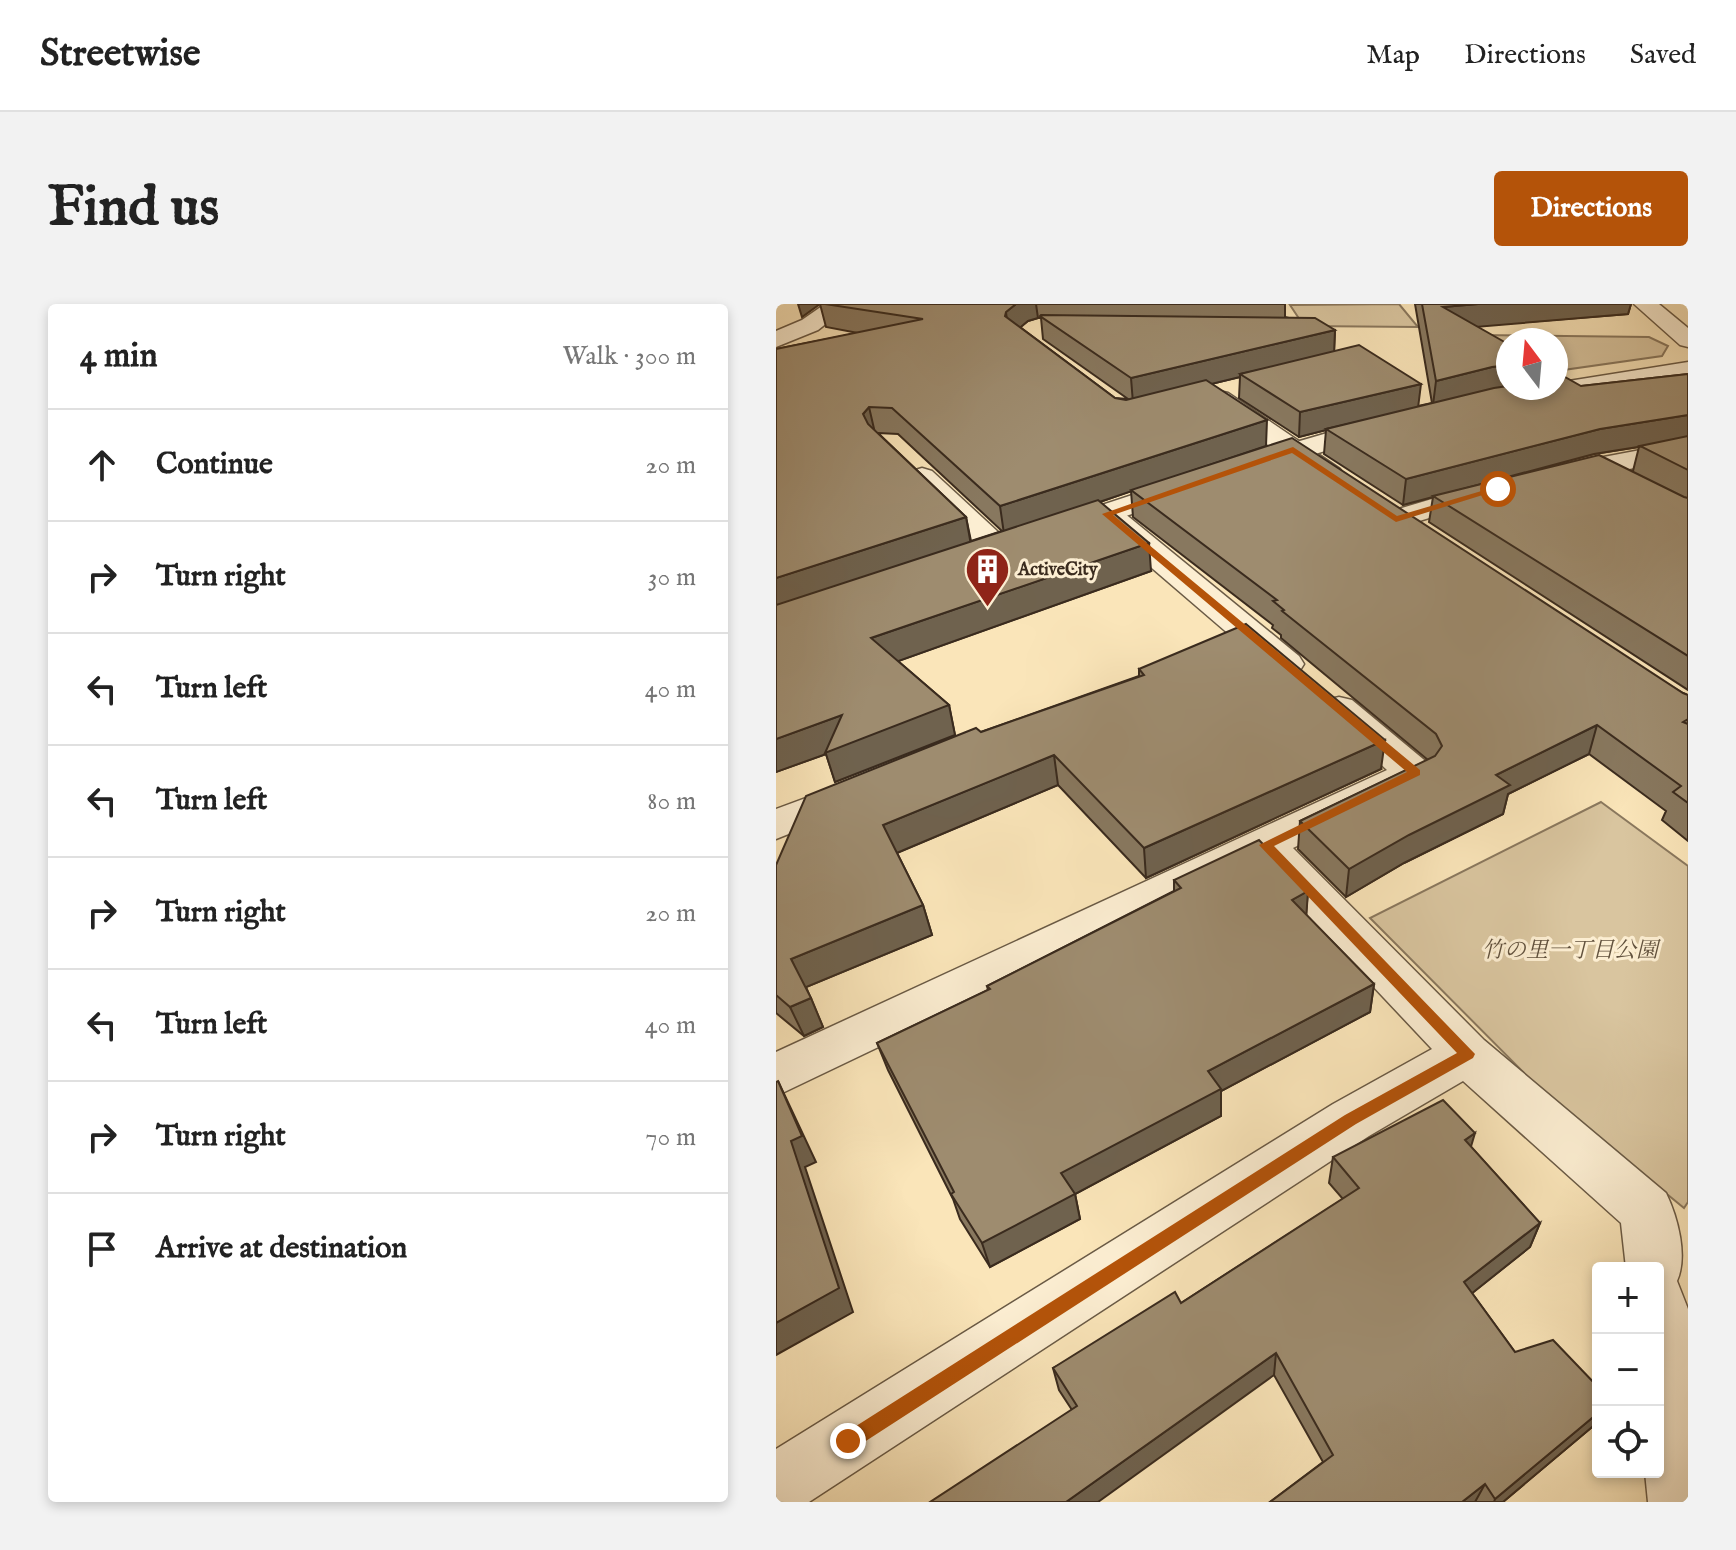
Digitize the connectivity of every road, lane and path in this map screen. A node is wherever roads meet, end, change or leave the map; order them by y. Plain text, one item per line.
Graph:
1 (840, 304) edge
2 (1645, 304) edge
3 (776, 340) edge
4 (1688, 340) edge
5 (1688, 370) edge
6 (1242, 388) edge
7 (1568, 389) edge
8 (1401, 421) edge
9 (1688, 449) edge
10 (1293, 450) junction
11 (906, 461) edge
12 (1595, 466) junction
13 (1635, 487) edge
14 (1375, 505) junction
15 (1107, 514) junction
16 (1436, 546) edge
17 (880, 783) edge
18 (776, 825) edge
19 (1265, 845) junction
20 (1467, 1054) junction
21 (776, 1075) edge
22 (1653, 1262) edge
23 (1662, 1334) edge
24 (776, 1486) edge
25 (1681, 1502) edge

1 - 3 street
2 - 4 street
5 - 7 street
6 - 10 street
8 - 10 street
9 - 12 street
10 - 14 street
10 - 15 street
11 - 15 street
12 - 13 street
12 - 14 street
14 - 16 street
15 - 19 street
17 - 18 street
19 - 20 street
19 - 21 street
20 - 22 street
20 - 24 street
23 - 25 street

